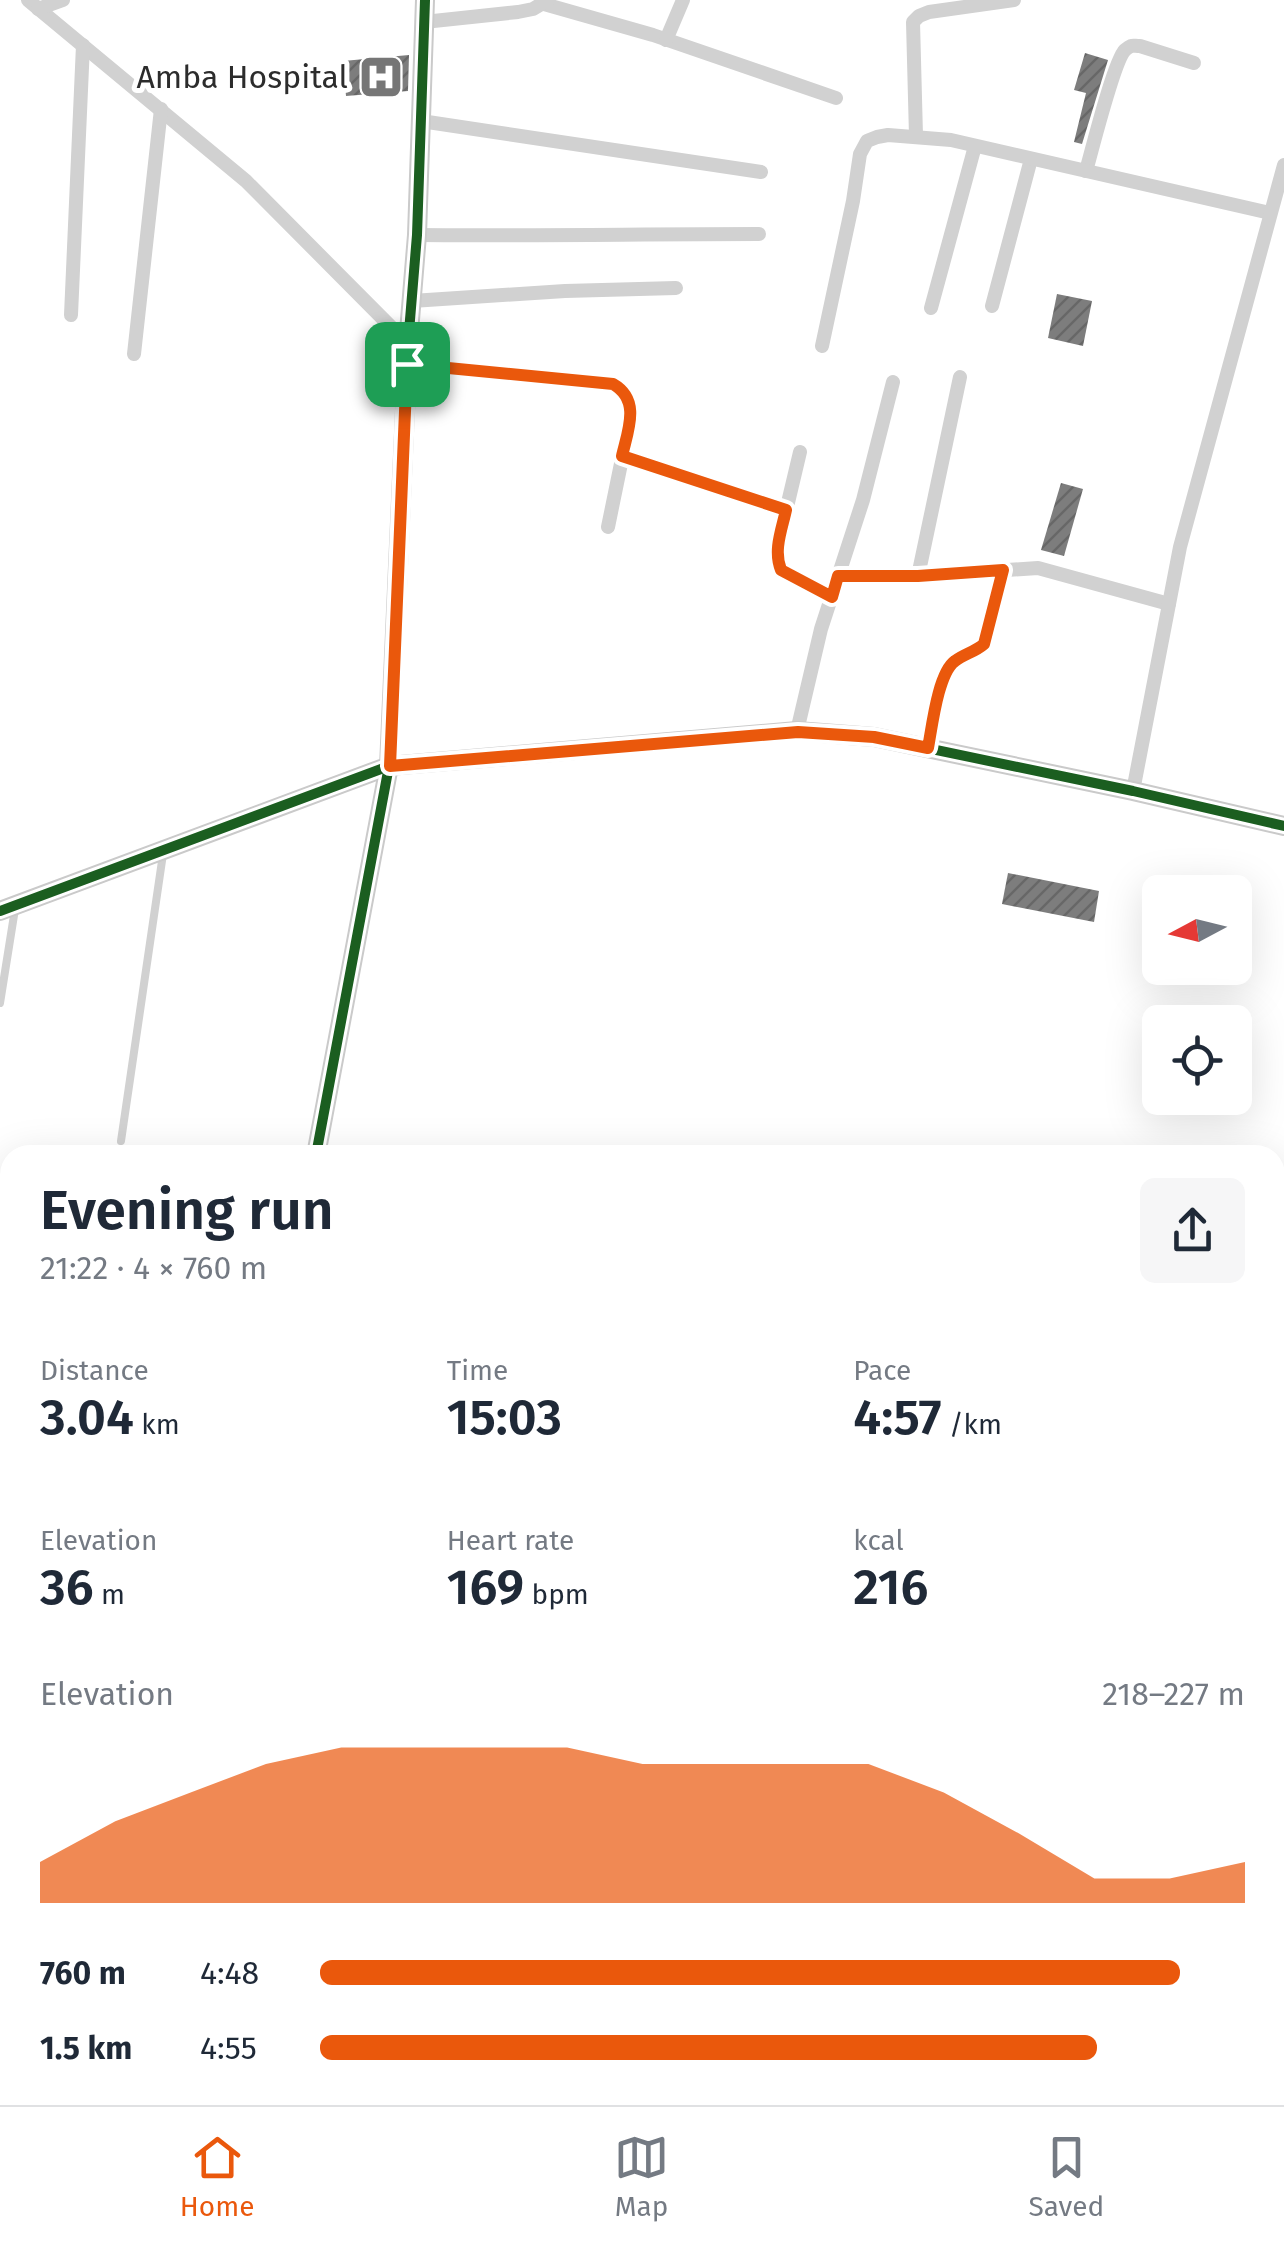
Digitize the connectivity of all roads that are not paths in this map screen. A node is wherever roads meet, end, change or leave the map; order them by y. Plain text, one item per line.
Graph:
1 (63, 0) edge
2 (426, 0) edge
3 (682, 0) edge
4 (1014, 0) edge
5 (546, 2) edge
6 (33, 4) edge
7 (424, 22) junction
8 (666, 40) junction
9 (83, 45) junction
10 (1194, 63) dead end
11 (836, 98) dead end
12 (161, 109) junction
13 (421, 122) junction
14 (916, 136) junction
15 (975, 146) junction
16 (1031, 158) junction
17 (1284, 165) edge
18 (1086, 171) junction
19 (762, 172) dead end
20 (1270, 213) junction
21 (760, 234) dead end
22 (418, 235) junction
23 (676, 288) dead end
24 (412, 301) junction
25 (992, 306) dead end
26 (930, 308) dead end
27 (71, 315) dead end
28 (822, 346) dead end
29 (134, 354) dead end
30 (407, 354) junction
31 (960, 377) dead end
32 (893, 382) dead end
33 (800, 452) dead end
34 (622, 456) junction
35 (786, 510) junction
36 (608, 528) dead end
37 (1003, 570) junction
38 (838, 576) junction
39 (918, 576) junction
40 (832, 597) junction
41 (1169, 604) junction
42 (798, 732) junction
43 (928, 748) junction
44 (390, 766) junction
45 (1133, 791) junction
46 (1284, 826) edge
47 (164, 850) junction
48 (8, 908) edge
49 (0, 1004) edge
50 (120, 1141) dead end
51 (318, 1145) edge

1 - 6 street
2 - 7 street
3 - 8 street
4 - 14 street
5 - 7 street
5 - 8 street
6 - 9 street
7 - 13 street
8 - 11 street
9 - 12 street
9 - 27 street
10 - 18 street
12 - 29 street
12 - 30 street
13 - 19 street
13 - 22 street
14 - 15 street
14 - 28 street
15 - 16 street
15 - 26 street
16 - 18 street
16 - 25 street
17 - 20 street
18 - 20 street
20 - 41 street
21 - 22 street
22 - 24 street
23 - 24 street
24 - 30 street
30 - 34 street
30 - 44 street
31 - 39 street
32 - 38 street
33 - 35 street
34 - 35 street
34 - 36 street
35 - 40 street
37 - 39 street
37 - 41 street
37 - 43 street
38 - 39 street
38 - 40 street
40 - 42 street
41 - 45 street
42 - 43 street
42 - 44 street
43 - 45 street
44 - 47 street
44 - 51 street
45 - 46 street
47 - 48 street
47 - 50 lane
48 - 49 lane

